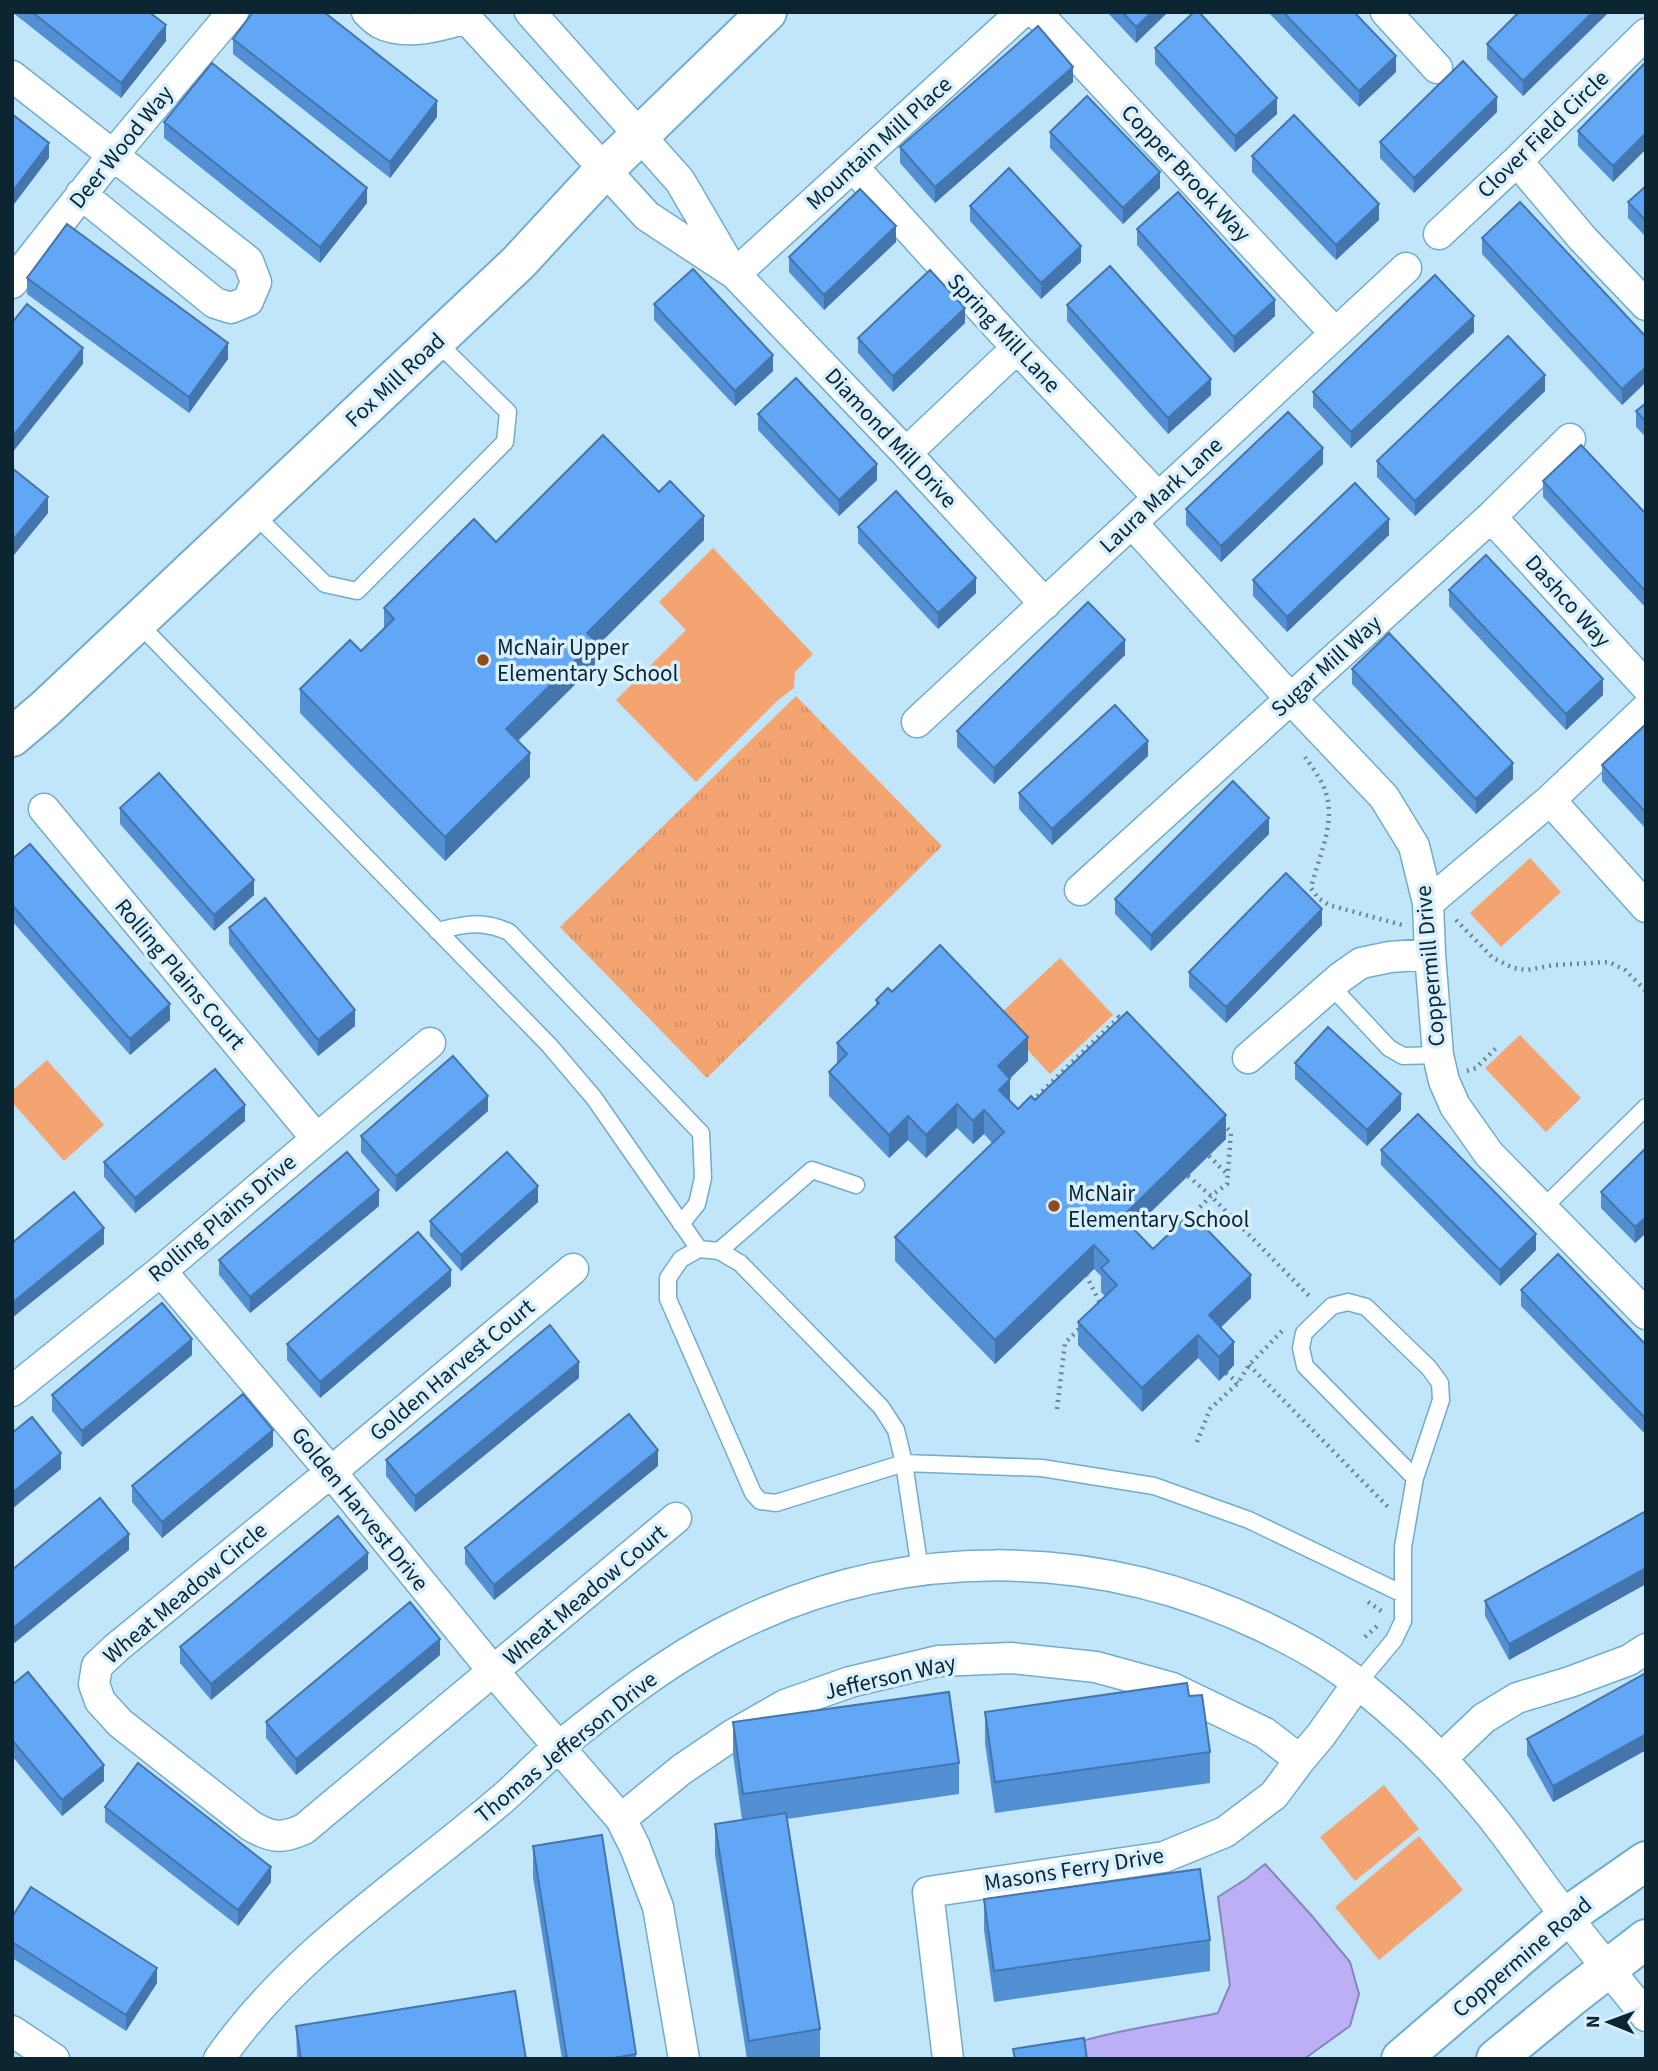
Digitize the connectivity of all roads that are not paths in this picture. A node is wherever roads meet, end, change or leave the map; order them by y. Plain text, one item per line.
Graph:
1 (233, 12) edge
2 (367, 12) edge
3 (530, 12) edge
4 (767, 12) edge
5 (1022, 12) edge
6 (1036, 12) edge
7 (1386, 12) edge
8 (468, 15) edge
9 (1646, 34) edge
10 (1437, 68) dead end
11 (12, 76) edge
12 (639, 136) junction
13 (113, 156) junction
14 (1517, 161) junction
15 (853, 167) junction
16 (604, 170) junction
17 (81, 194) junction
18 (1439, 234) dead end
19 (1406, 268) dead end
20 (735, 274) junction
21 (12, 283) edge
22 (1646, 306) edge
23 (1335, 333) junction
24 (436, 341) junction
25 (1017, 348) junction
26 (1570, 439) dead end
27 (906, 453) junction
28 (1158, 497) junction
29 (253, 513) junction
30 (1491, 517) junction
31 (1132, 523) junction
32 (1045, 604) junction
33 (137, 622) junction
34 (1646, 686) edge
35 (1281, 706) junction
36 (1646, 709) edge
37 (916, 722) dead end
38 (12, 737) edge
39 (1550, 800) junction
40 (44, 809) dead end
41 (1080, 890) dead end
42 (1646, 907) edge
43 (1435, 927) junction
44 (437, 930) junction
45 (1331, 986) junction
46 (430, 1043) dead end
47 (1438, 1055) junction
48 (1248, 1058) dead end
49 (1646, 1107) edge
50 (316, 1138) junction
51 (856, 1185) dead end
52 (1543, 1208) junction
53 (681, 1224) junction
54 (699, 1249) junction
55 (719, 1251) junction
56 (573, 1269) dead end
57 (161, 1271) junction
58 (1646, 1314) edge
59 (12, 1391) edge
60 (904, 1464) junction
61 (331, 1472) junction
62 (1415, 1478) junction
63 (676, 1518) dead end
64 (920, 1570) junction
65 (1403, 1594) junction
66 (1646, 1648) edge
67 (494, 1672) junction
68 (1358, 1683) junction
69 (558, 1748) junction
70 (1441, 1759) junction
71 (1300, 1760) junction
72 (621, 1819) junction
73 (1646, 1861) edge
74 (1567, 1916) junction
75 (1646, 1939) edge
76 (1609, 1969) junction
77 (1646, 2016) edge
78 (12, 2031) edge
79 (52, 2058) edge
80 (219, 2059) edge
81 (684, 2059) edge
82 (948, 2059) edge
83 (1401, 2059) edge
84 (1496, 2059) edge

1 - 13 street, Deer Wood Way
2 - 8 street
3 - 12 street, Diamond Mill Drive
4 - 12 street, Fox Mill Road
5 - 15 street, Mountain Mill Place
6 - 23 street, Copper Brook Way
7 - 10 street
8 - 16 street, Diamond Mill Drive
9 - 14 street, Clover Field Circle
11 - 13 street
12 - 16 street, Fox Mill Road
12 - 20 street, Diamond Mill Drive
13 - 17 street, Deer Wood Way
13 - 17 street
14 - 18 street, Clover Field Circle
14 - 22 street
15 - 20 street, Mountain Mill Place
15 - 25 street, Spring Mill Lane
16 - 20 street, Diamond Mill Drive
16 - 24 street, Fox Mill Road
17 - 21 street, Deer Wood Way
19 - 23 street, Laura Mark Lane
20 - 27 street, Diamond Mill Drive
23 - 28 street, Laura Mark Lane
24 - 29 street, Fox Mill Road
24 - 29 lane
25 - 27 street
25 - 28 street, Spring Mill Lane
26 - 30 street, Sugar Mill Way
27 - 32 street, Diamond Mill Drive
28 - 31 street, Laura Mark Lane
29 - 33 street, Fox Mill Road
30 - 34 street, Dashco Way
30 - 35 street, Sugar Mill Way
31 - 32 street, Laura Mark Lane
31 - 35 street, Coppermill Drive
32 - 37 street, Laura Mark Lane
33 - 38 street, Fox Mill Road
33 - 44 lane
35 - 41 street, Sugar Mill Way
35 - 43 street, Coppermill Drive
36 - 39 street
39 - 42 street
39 - 43 street
40 - 50 street, Rolling Plains Court
43 - 45 street
43 - 47 street, Coppermill Drive
44 - 53 lane
44 - 53 lane
45 - 47 lane
45 - 48 street
46 - 50 street, Rolling Plains Drive
47 - 52 street, Coppermill Drive
49 - 52 lane
50 - 57 street, Rolling Plains Drive
51 - 55 lane
52 - 58 street, Coppermill Drive
53 - 54 lane
54 - 55 lane
54 - 60 lane
55 - 60 lane
56 - 61 street, Golden Harvest Court
57 - 59 street, Rolling Plains Drive
57 - 61 street, Golden Harvest Drive
60 - 64 lane
60 - 65 lane
61 - 67 street, Golden Harvest Drive
61 - 67 street, Wheat Meadow Circle
62 - 62 lane
62 - 65 lane
63 - 67 street, Wheat Meadow Court
64 - 68 street, Thomas Jefferson Drive
64 - 69 street, Thomas Jefferson Drive
65 - 68 lane
66 - 70 street
67 - 69 street, Golden Harvest Drive
68 - 70 street, Thomas Jefferson Drive
68 - 71 street, Masons Ferry Drive
69 - 72 street, Golden Harvest Drive
69 - 80 street, Thomas Jefferson Drive
70 - 74 street, Thomas Jefferson Drive
71 - 72 street, Jefferson Way
71 - 82 street, Masons Ferry Drive
72 - 81 street, Golden Harvest Drive
73 - 74 street, Coppermine Road
74 - 76 street, Thomas Jefferson Drive
74 - 83 street, Coppermine Road
75 - 76 street
76 - 77 street, Thomas Jefferson Drive
76 - 84 street
78 - 79 street

